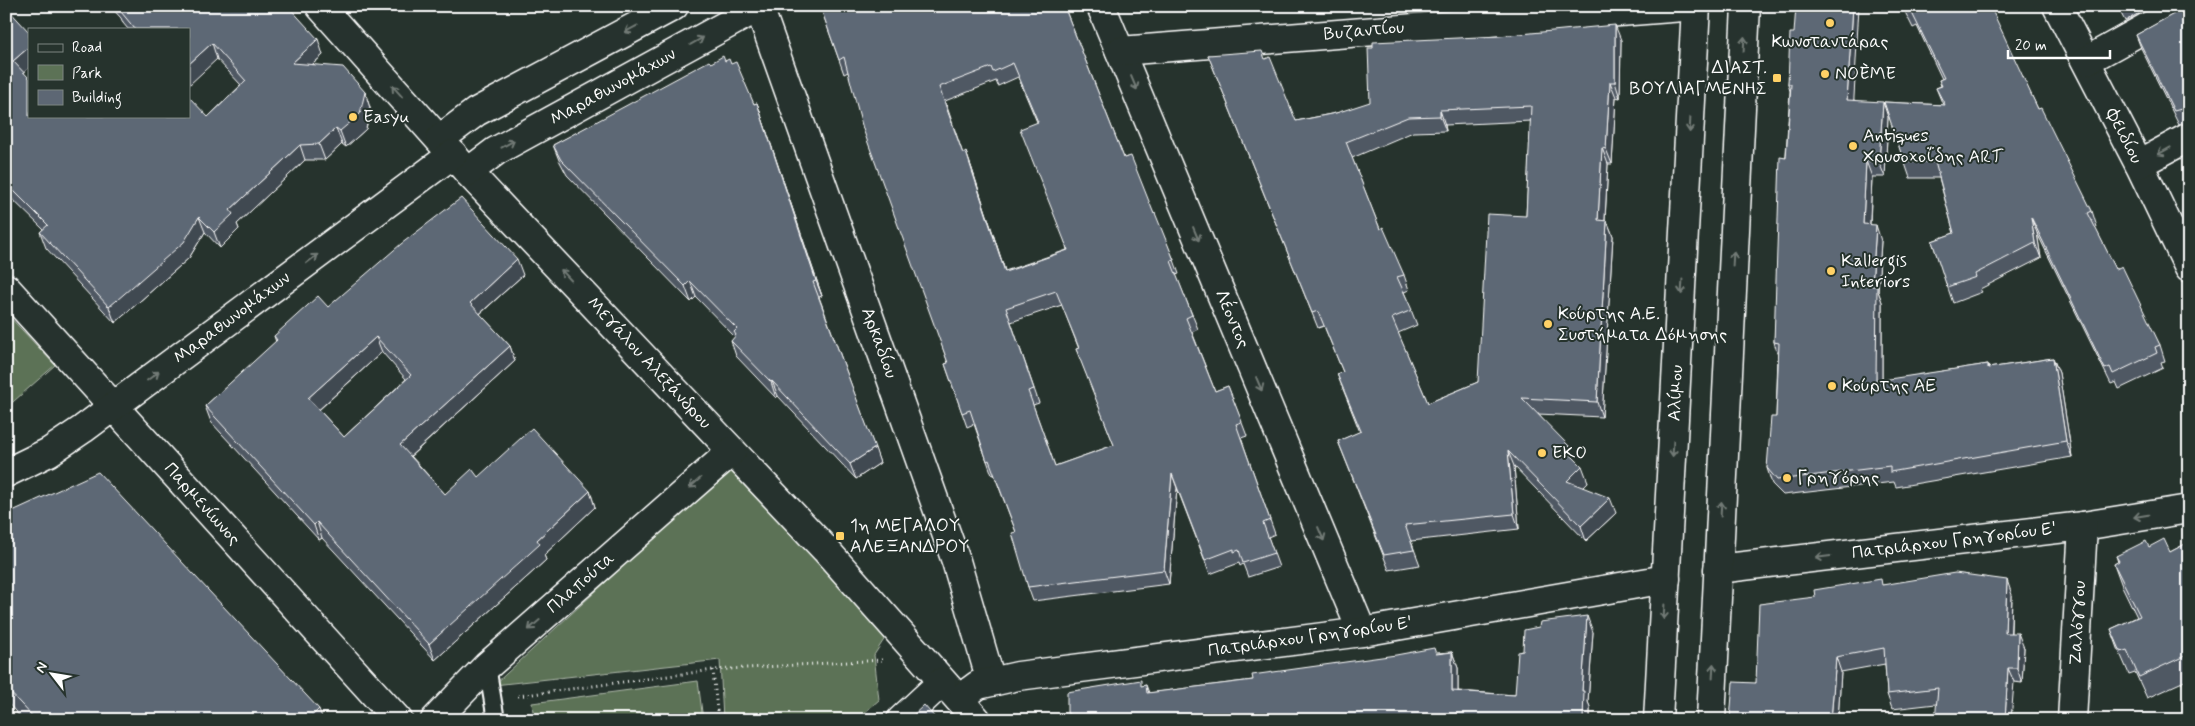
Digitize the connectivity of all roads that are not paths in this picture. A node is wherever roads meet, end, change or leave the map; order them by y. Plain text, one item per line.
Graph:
1 (320, 6) edge
2 (674, 6) edge
3 (1102, 6) edge
4 (1696, 6) edge
5 (1746, 6) edge
6 (2057, 6) edge
7 (2185, 6) edge
8 (760, 7) edge
9 (1120, 51) junction
10 (2086, 61) junction
11 (2189, 137) edge
12 (454, 155) junction
13 (2139, 164) junction
14 (2189, 268) edge
15 (6, 288) edge
16 (114, 406) junction
17 (732, 451) junction
18 (6, 473) edge
19 (2189, 509) edge
20 (2083, 526) junction
21 (1718, 570) junction
22 (1666, 579) junction
23 (1362, 632) junction
24 (487, 666) junction
25 (991, 681) junction
26 (950, 691) junction
27 (398, 720) edge
28 (435, 720) edge
29 (496, 720) edge
30 (901, 720) edge
31 (977, 720) edge
32 (1658, 720) edge
33 (1711, 720) edge
34 (2072, 720) edge

12 -> 1 street, Μεγάλου Αλεξάνδρου
2 -> 12 street, Μαραθωνομάχων
3 - 9 street, Λέοντος
4 - 9 street, Βυζαντίου
4 -> 22 street, Αλίμου
21 -> 5 street
6 - 10 street, Φειδίου
7 - 10 street
12 -> 8 street, Μαραθωνομάχων
8 - 25 street, Αρκαδίου
9 -> 23 street, Λέοντος
10 - 13 street, Φειδίου
11 -> 13 street
16 -> 12 street, Μαραθωνομάχων
17 -> 12 street, Μεγάλου Αλεξάνδρου
13 - 14 street, Φειδίου
15 - 16 street, Παρμενίωνος
16 - 18 street, Μαραθωνομάχων
16 - 27 street, Παρμενίωνος
17 -> 24 street, Πλαπούτα
17 - 26 street, Μεγάλου Αλεξάνδρου
19 -> 20 street, Πατριάρχου Γρηγορίου Ε'
20 -> 21 street, Πατριάρχου Γρηγορίου Ε'
20 - 34 street, Ζαλόγγου
33 -> 21 street
22 - 23 street, Πατριάρχου Γρηγορίου Ε'
22 -> 32 street, Αλίμου
23 - 25 street, Πατριάρχου Γρηγορίου Ε'
24 - 28 street, Πλαπούτα
24 - 29 lane
25 - 26 street, Πατριάρχου Γρηγορίου Ε'
26 - 30 street, Πατριάρχου Γρηγορίου Ε'
26 - 31 street, Μεγάλου Αλεξάνδρου

